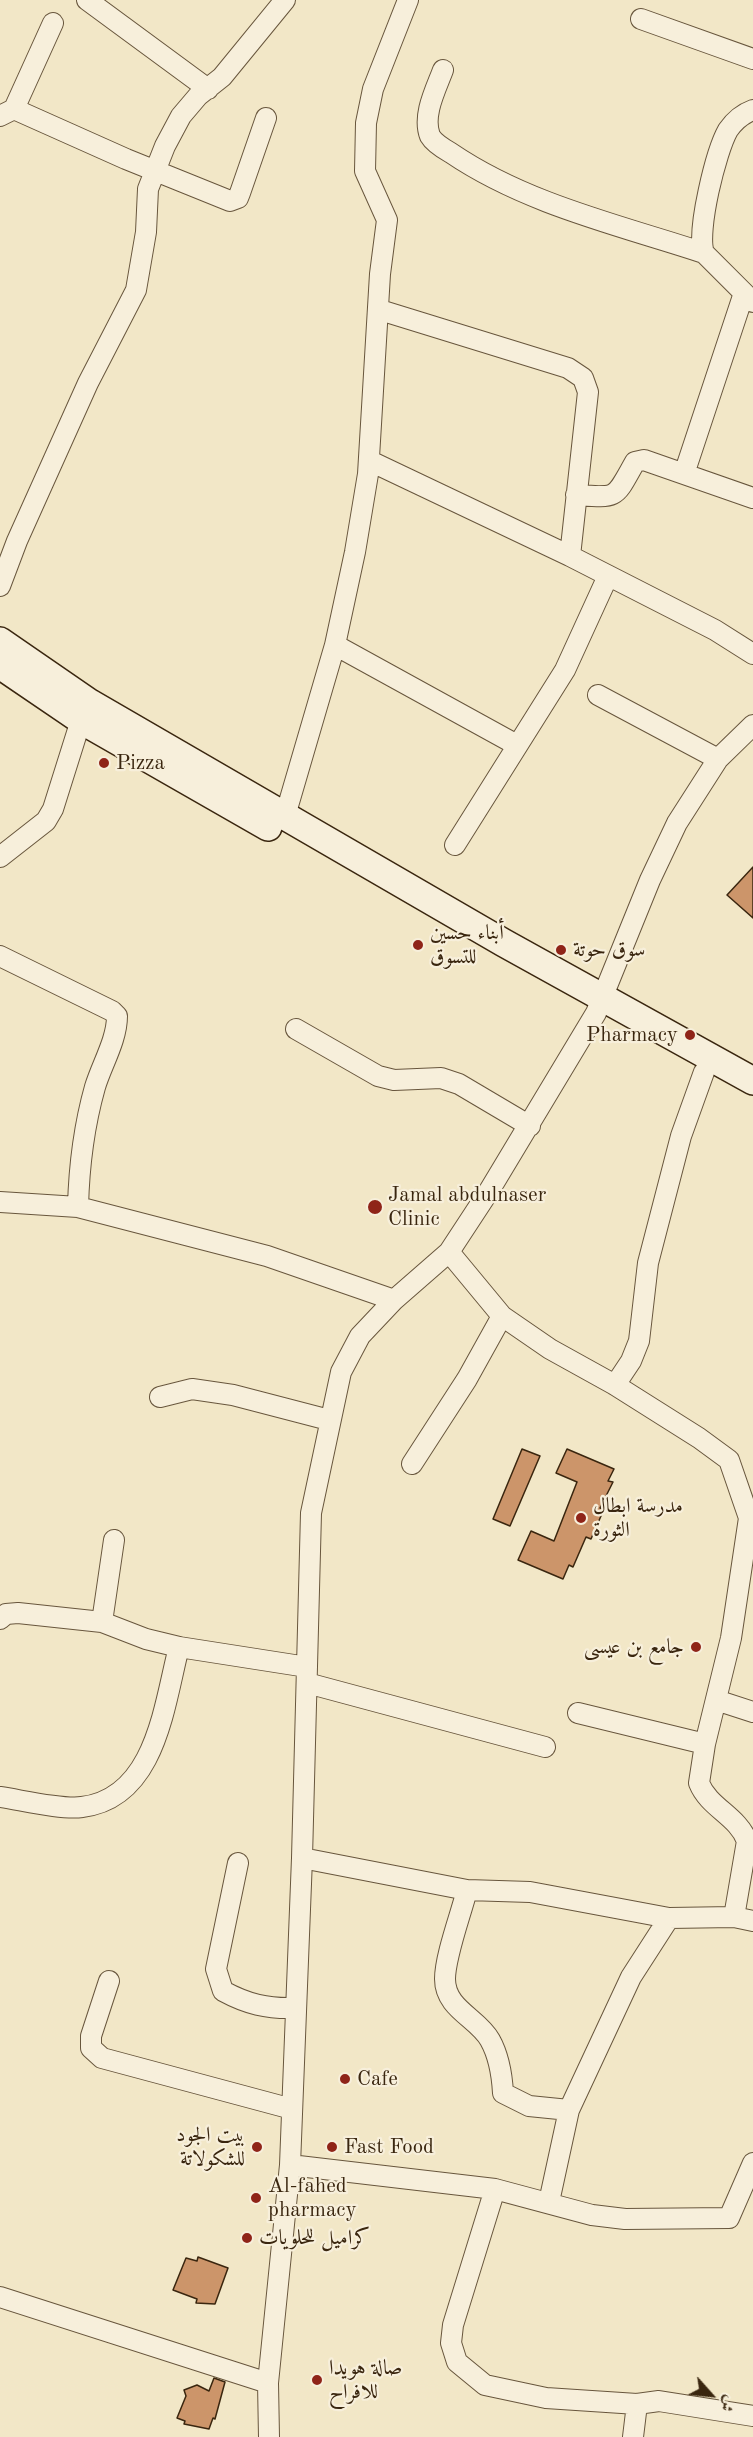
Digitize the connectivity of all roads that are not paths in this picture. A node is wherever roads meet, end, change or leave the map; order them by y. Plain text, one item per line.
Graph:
1 (87, 0) edge
2 (278, 3) edge
3 (403, 4) edge
4 (641, 19) dead end
5 (53, 23) dead end
6 (753, 59) edge
7 (443, 70) dead end
8 (208, 89) junction
9 (753, 110) edge
10 (7, 113) edge
11 (266, 118) dead end
12 (154, 171) junction
13 (704, 253) junction
14 (748, 297) edge
15 (380, 310) junction
16 (370, 461) junction
17 (684, 474) junction
18 (576, 495) junction
19 (753, 498) edge
20 (570, 556) junction
21 (608, 576) junction
22 (0, 586) edge
23 (0, 641) edge
24 (335, 645) junction
25 (753, 654) edge
26 (0, 665) edge
27 (598, 695) dead end
28 (81, 720) junction
29 (753, 725) edge
30 (515, 744) junction
31 (718, 759) junction
32 (285, 816) junction
33 (455, 845) dead end
34 (0, 857) edge
35 (0, 956) edge
36 (599, 1005) junction
37 (296, 1029) dead end
38 (704, 1072) junction
39 (753, 1081) edge
40 (753, 1100) edge
41 (530, 1126) junction
42 (0, 1202) edge
43 (78, 1207) junction
44 (449, 1252) junction
45 (394, 1300) junction
46 (502, 1316) junction
47 (615, 1385) junction
48 (160, 1397) dead end
49 (329, 1420) junction
50 (412, 1464) dead end
51 (751, 1518) edge
52 (114, 1540) dead end
53 (0, 1619) edge
54 (102, 1622) junction
55 (179, 1647) junction
56 (307, 1675) junction
57 (717, 1700) junction
58 (753, 1712) edge
59 (578, 1713) dead end
60 (705, 1744) junction
61 (545, 1748) dead end
62 (0, 1797) edge
63 (302, 1858) junction
64 (238, 1863) dead end
65 (467, 1890) junction
66 (669, 1918) junction
67 (744, 1919) edge
68 (109, 1981) dead end
69 (295, 2008) junction
70 (292, 2109) junction
71 (568, 2110) junction
72 (753, 2163) edge
73 (290, 2165) junction
74 (495, 2189) junction
75 (549, 2202) junction
76 (0, 2297) edge
77 (268, 2383) junction
78 (638, 2404) junction
79 (753, 2416) edge
80 (269, 2437) edge
81 (633, 2437) edge

1 - 8 street
2 - 8 street
3 - 15 street
4 - 6 street
5 - 10 street
7 - 13 street
8 - 12 street
9 - 13 street
10 - 12 street
11 - 12 street
12 - 22 street
13 - 14 street
14 - 17 street
15 - 16 street
15 - 18 street
16 - 20 street
16 - 24 street
17 - 18 street
17 - 19 street
18 - 20 street
20 - 21 street
21 - 25 street
21 - 30 street
23 - 32 main road
24 - 30 street
24 - 32 street
26 - 28 main road
27 - 31 street
28 - 34 street
28 - 36 main road
29 - 31 street
30 - 33 street
31 - 36 street
32 - 36 main road
35 - 43 street
36 - 38 main road
36 - 39 main road
36 - 41 street
37 - 41 street
38 - 40 main road
38 - 47 street
41 - 44 street
42 - 43 street
43 - 45 street
44 - 45 street
44 - 46 street
45 - 49 street
46 - 47 street
46 - 50 street
47 - 51 street
48 - 49 street
49 - 56 street
51 - 57 street
52 - 54 street
53 - 54 street
54 - 55 street
55 - 56 street
55 - 62 street
56 - 61 street
56 - 63 street
57 - 58 street
57 - 60 street
59 - 60 street
60 - 67 street
63 - 65 street
63 - 69 street
64 - 69 street
65 - 66 street
65 - 71 street
66 - 67 street
66 - 71 street
68 - 70 street
69 - 70 street
70 - 73 street
71 - 75 street
72 - 75 street
73 - 74 street
73 - 77 street
74 - 75 street
74 - 78 street
76 - 77 street
77 - 80 street
78 - 79 street
78 - 81 street

